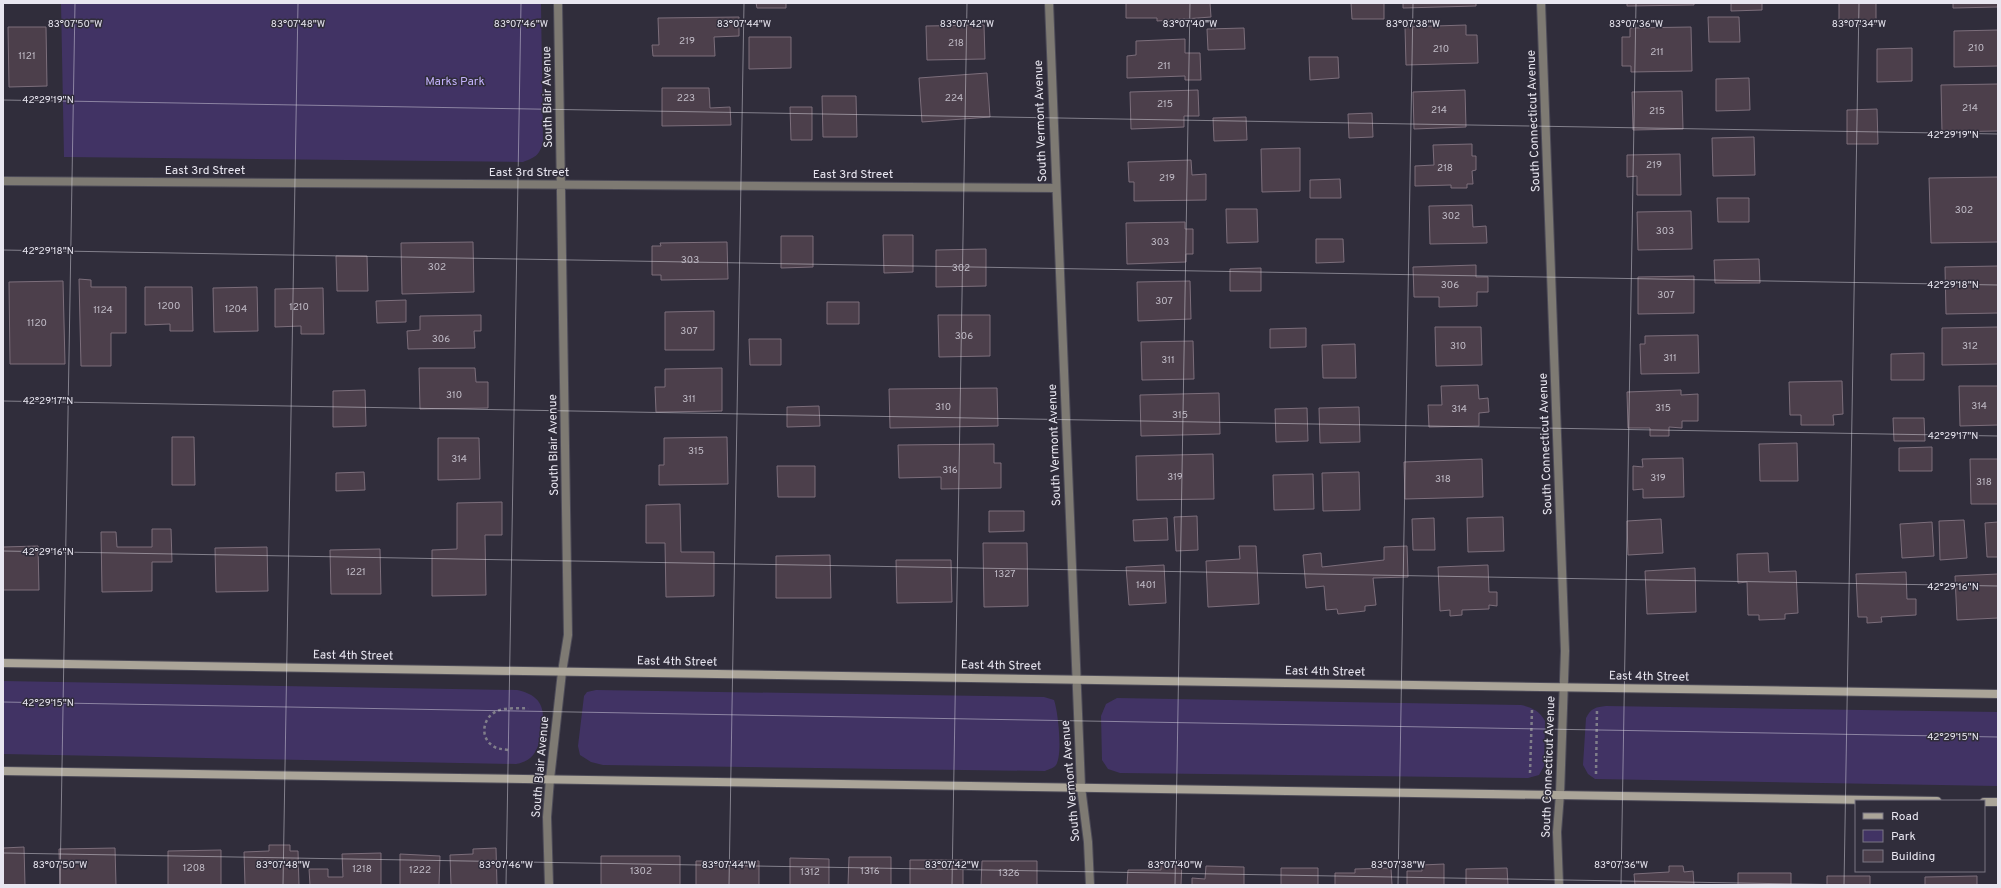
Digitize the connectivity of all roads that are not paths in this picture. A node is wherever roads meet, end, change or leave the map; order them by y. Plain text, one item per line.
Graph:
1 (558, 3) edge
2 (1049, 3) edge
3 (1541, 3) edge
4 (3, 181) edge
5 (562, 185) junction
6 (1056, 188) junction
7 (3, 663) edge
8 (562, 672) junction
9 (1076, 680) junction
10 (1564, 688) junction
11 (1998, 694) edge
12 (3, 771) edge
13 (550, 779) junction
14 (1081, 787) junction
15 (1560, 794) junction
16 (1883, 800) edge
17 (1985, 802) edge
18 (1998, 802) edge
19 (549, 885) edge
20 (1090, 885) edge
21 (1559, 885) edge

1 - 5 street, South Blair Avenue
2 - 6 street, South Vermont Avenue
3 - 10 street, South Connecticut Avenue
4 - 5 street, East 3rd Street
5 - 6 street, East 3rd Street
5 - 8 street, South Blair Avenue
6 - 9 street, South Vermont Avenue
7 - 8 street, East 4th Street
8 - 9 street, East 4th Street
8 - 13 street, South Blair Avenue
9 - 10 street, East 4th Street
9 - 14 street, South Vermont Avenue
10 - 11 street, East 4th Street
10 - 15 street, South Connecticut Avenue
12 - 13 street
13 - 14 street
13 - 19 street, South Blair Avenue
14 - 15 street
14 - 20 street, South Vermont Avenue
15 - 16 street
15 - 21 street, South Connecticut Avenue
17 - 18 street

